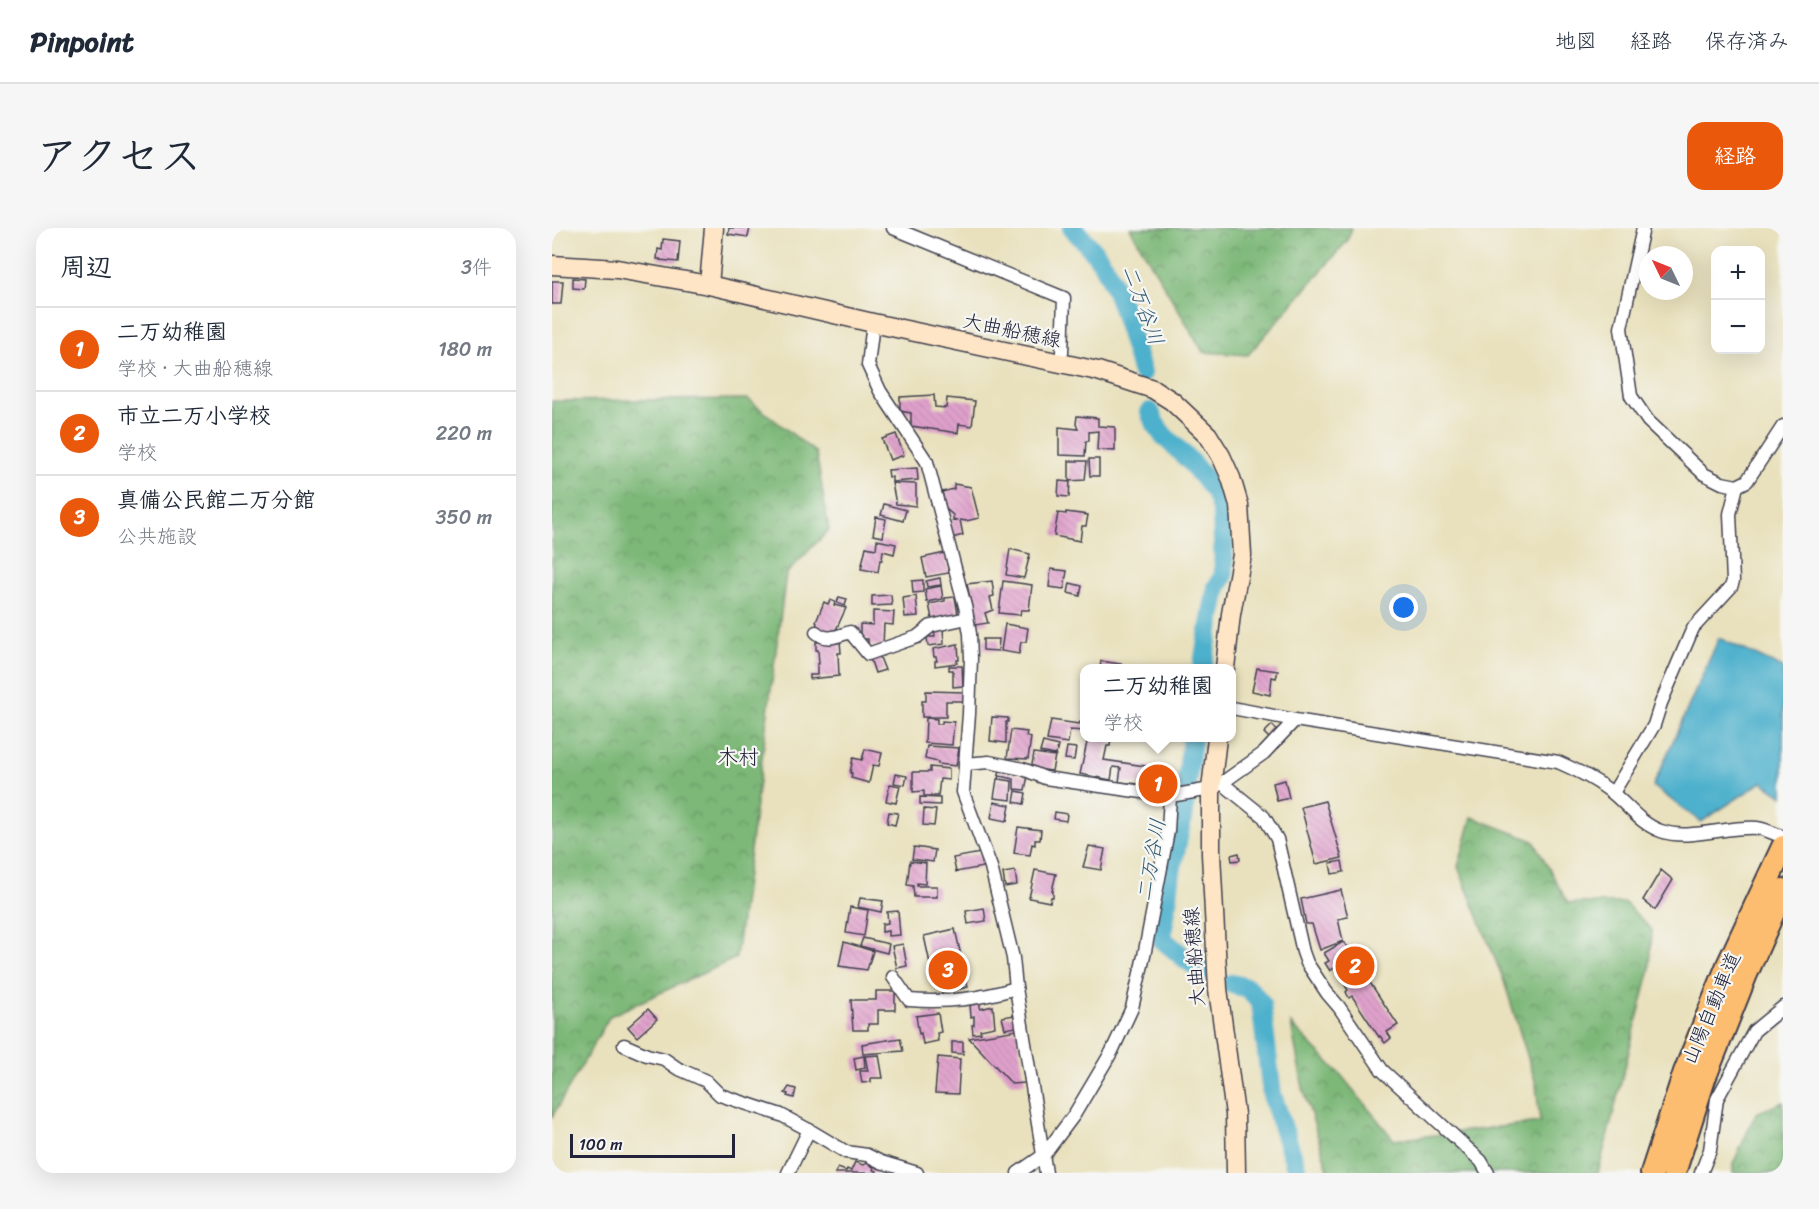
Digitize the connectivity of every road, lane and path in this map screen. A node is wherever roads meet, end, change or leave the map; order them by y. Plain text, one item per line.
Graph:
1 (714, 228) edge
2 (893, 228) edge
3 (1643, 228) edge
4 (552, 265) edge
5 (709, 285) junction
6 (873, 323) junction
7 (1062, 353) dead end
8 (1783, 426) edge
9 (1737, 486) junction
10 (967, 618) junction
11 (816, 632) dead end
12 (1226, 664) edge
13 (1236, 709) edge
14 (1295, 720) junction
15 (1217, 742) edge
16 (965, 764) junction
17 (1216, 786) junction
18 (1613, 793) junction
19 (1170, 796) junction
20 (1783, 837) edge
21 (1779, 855) edge
22 (1783, 890) edge
23 (893, 976) dead end
24 (1016, 988) junction
25 (1783, 1007) edge
26 (624, 1045) dead end
27 (809, 1130) junction
28 (1044, 1155) junction
29 (880, 1168) edge
30 (788, 1173) edge
31 (917, 1173) edge
32 (1018, 1173) edge
33 (1046, 1173) edge
34 (1236, 1173) edge
35 (1488, 1173) edge
36 (1652, 1173) edge
37 (1674, 1173) edge
38 (1701, 1173) edge

1 - 5 main road
2 - 7 street
3 - 9 street
4 - 5 main road, 大曲船穂線
5 - 6 main road, 大曲船穂線
6 - 10 street
6 - 12 main road, 大曲船穂線
8 - 9 street
9 - 18 street
10 - 11 street
10 - 16 street
13 - 14 street
14 - 17 street
14 - 18 street
15 - 17 main road, 大曲船穂線
16 - 19 street
16 - 24 street
17 - 19 street
17 - 34 main road, 大曲船穂線
17 - 35 street
18 - 20 street
19 - 28 street
21 - 36 highway, 山陽自動車道
22 - 37 highway, 山陽自動車道
23 - 24 street
24 - 28 street
25 - 38 street
26 - 27 street
27 - 29 street
27 - 30 street
28 - 32 street
28 - 33 street
29 - 31 street

